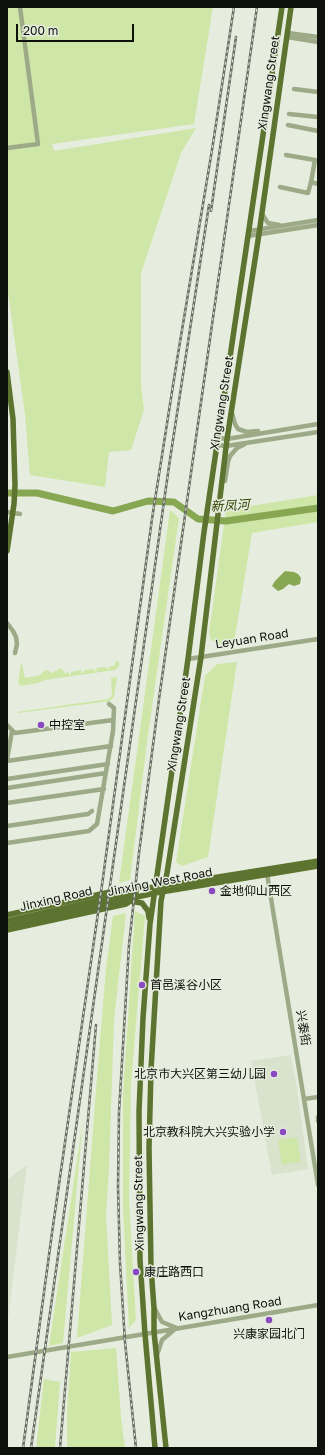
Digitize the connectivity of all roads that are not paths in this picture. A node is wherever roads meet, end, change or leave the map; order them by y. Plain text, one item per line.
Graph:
1 (20, 7) edge
2 (282, 7) edge
3 (291, 7) edge
4 (287, 35) junction
5 (318, 37) edge
6 (318, 42) edge
7 (294, 89) dead end
8 (318, 92) edge
9 (289, 114) dead end
10 (318, 117) edge
11 (288, 125) dead end
12 (318, 131) edge
13 (7, 148) edge
14 (286, 155) dead end
15 (311, 182) junction
16 (318, 184) edge
17 (280, 187) dead end
18 (262, 214) junction
19 (318, 220) edge
20 (318, 224) edge
21 (281, 225) junction
22 (259, 232) junction
23 (248, 233) junction
24 (7, 372) edge
25 (231, 413) junction
26 (221, 416) junction
27 (13, 419) junction
28 (318, 424) edge
29 (7, 425) edge
30 (276, 431) junction
31 (318, 432) edge
32 (218, 438) junction
33 (227, 439) junction
34 (7, 443) edge
35 (248, 443) junction
36 (217, 445) junction
37 (226, 446) junction
38 (14, 450) junction
39 (215, 458) junction
40 (224, 459) junction
41 (220, 496) junction
42 (10, 513) edge
43 (20, 514) dead end
44 (7, 550) edge
45 (7, 623) edge
46 (318, 639) edge
47 (16, 653) dead end
48 (201, 657) junction
49 (188, 658) junction
50 (109, 704) dead end
51 (114, 720) junction
52 (7, 725) edge
53 (12, 731) junction
54 (111, 746) junction
55 (7, 760) edge
56 (108, 764) junction
57 (106, 773) junction
58 (7, 778) edge
59 (7, 788) edge
60 (104, 789) junction
61 (7, 803) edge
62 (92, 811) dead end
63 (7, 826) edge
64 (7, 843) edge
65 (318, 861) edge
66 (318, 866) edge
67 (267, 874) junction
68 (163, 888) junction
69 (156, 890) junction
70 (139, 896) junction
71 (114, 901) junction
72 (130, 901) junction
73 (7, 915) edge
74 (7, 921) edge
75 (150, 924) junction
76 (7, 927) edge
77 (7, 930) edge
78 (318, 1098) edge
79 (304, 1099) junction
80 (318, 1117) edge
81 (318, 1121) edge
82 (318, 1185) edge
83 (318, 1305) edge
84 (154, 1308) junction
85 (177, 1328) junction
86 (154, 1332) junction
87 (145, 1334) junction
88 (7, 1357) edge
89 (156, 1359) junction
90 (155, 1448) edge
91 (166, 1448) edge

1 - 13 street
2 - 23 main road, Xingwang Street
3 - 4 main road, Xingwang Street
4 - 5 street
4 - 6 street
4 - 18 main road, Xingwang Street
7 - 8 street
9 - 10 street
11 - 12 street
14 - 15 street
15 - 16 street
15 - 17 street
18 - 21 street
18 - 22 main road, Xingwang Street
19 - 21 street
20 - 22 street
21 - 22 street
22 - 23 street
22 - 25 main road, Xingwang Street
23 - 26 main road, Xingwang Street
24 - 27 main road
25 - 26 main road
25 - 30 street
25 - 33 main road, Xingwang Street
26 - 32 main road, Xingwang Street
27 - 29 main road
27 - 38 main road
28 - 30 street
30 - 33 street
31 - 35 street
32 - 33 street
32 - 36 main road, Xingwang Street
33 - 37 main road, Xingwang Street
34 - 38 main road
35 - 37 street
35 - 41 street
36 - 37 street
36 - 39 main road, Xingwang Street
37 - 40 main road, Xingwang Street
38 - 42 main road
39 - 40 main road
39 - 49 main road, Xingwang Street
40 - 41 main road, Xingwang Street
41 - 48 main road, Xingwang Street
42 - 43 street
42 - 44 main road
45 - 47 street
46 - 48 street, Leyuan Road
48 - 49 street, Leyuan Road
48 - 68 main road, Xingwang Street
49 - 69 main road, Xingwang Street
50 - 51 street
51 - 53 street
51 - 54 street
52 - 53 street
53 - 55 street
54 - 55 street
54 - 56 street
56 - 57 street
56 - 58 street
57 - 59 street
57 - 60 street
60 - 61 street
60 - 64 street
62 - 63 street
65 - 68 main road, Jinxing West Road
66 - 67 main road, Jinxing West Road
67 - 68 main road, Jinxing West Road
67 - 79 street, 兴泰街
68 - 69 main road, Jinxing West Road
68 - 84 main road, Xingwang Street
69 - 70 main road, Jinxing West Road
69 - 73 main road
69 - 74 main road, Jinxing Road
69 - 75 main road, Xingwang Street
70 - 71 main road, Jinxing West Road
70 - 72 main road
71 - 72 main road
71 - 76 main road, Jinxing West Road
72 - 75 main road
72 - 77 main road
75 - 87 main road, Xingwang Street
78 - 79 street
79 - 82 street, 兴泰街
80 - 81 street
83 - 85 street, Kangzhuang Road
84 - 85 street
84 - 86 main road, Xingwang Street
85 - 86 street, Kangzhuang Road
85 - 89 street
86 - 87 street, Kangzhuang Road
86 - 89 main road, Xingwang Street
87 - 88 street, Kangzhuang Road
87 - 90 main road, Xingwang Street
89 - 91 main road, Xingwang Street

